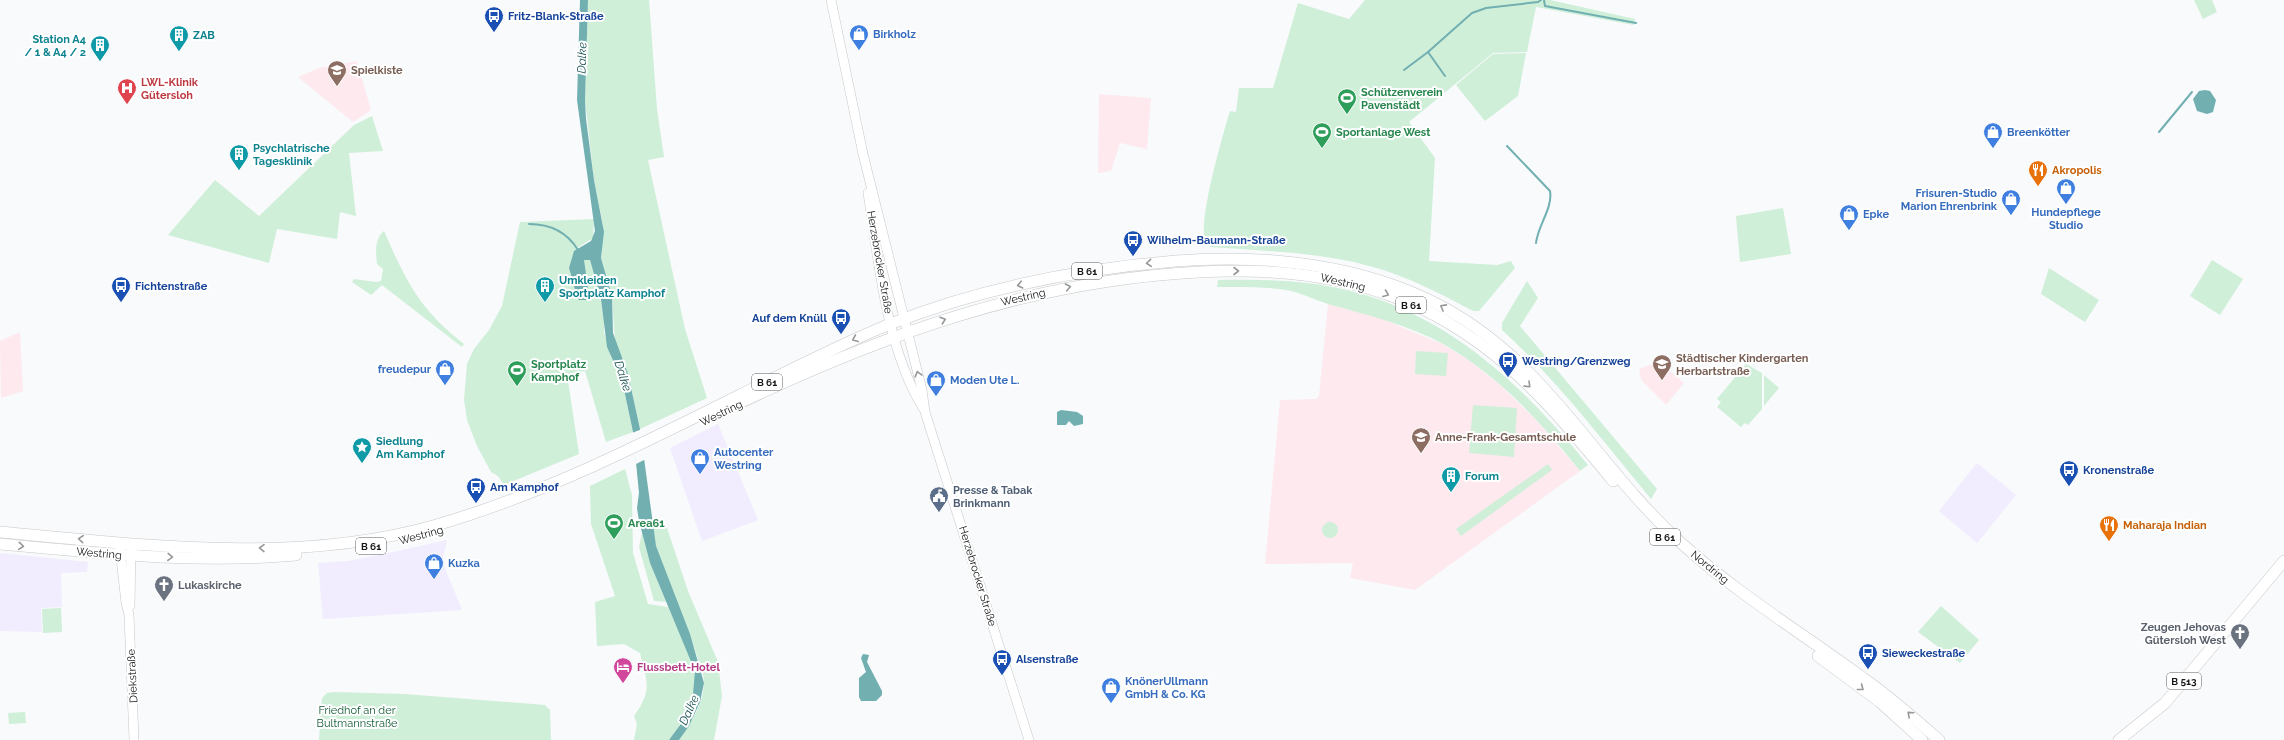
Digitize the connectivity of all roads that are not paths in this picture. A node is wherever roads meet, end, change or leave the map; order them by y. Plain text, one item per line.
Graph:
1 (831, 0) edge
2 (863, 154) junction
3 (903, 320) junction
4 (890, 324) junction
5 (1477, 327) joint
6 (906, 332) junction
7 (894, 337) junction
8 (1477, 342) joint
9 (925, 412) junction
10 (644, 446) junction
11 (634, 451) junction
12 (0, 532) edge
13 (0, 544) edge
14 (126, 544) junction
15 (126, 555) junction
16 (2284, 561) edge
17 (134, 740) edge
18 (1029, 740) edge
19 (1922, 740) edge
20 (1939, 740) edge
21 (2119, 740) edge

1 - 2 main road, Herzebrocker Straße
2 - 3 main road, Herzebrocker Straße
2 - 4 main road, Herzebrocker Straße
3 - 4 main road, Westring / B 61
5 -> 3 main road, Westring / B 61
3 - 6 main road, Herzebrocker Straße
4 - 7 main road, Herzebrocker Straße
4 -> 10 main road, Westring / B 61
20 -> 5 main road, Nordring / B 61
6 - 7 main road, Westring / B 61
6 -> 8 main road, Westring / B 61
9 -> 6 main road, Herzebrocker Straße
7 - 9 main road, Herzebrocker Straße
7 - 10 main road, Westring / B 61
8 -> 19 main road, Nordring / B 61
9 - 18 main road, Herzebrocker Straße
10 - 11 main road, Westring / B 61
11 -> 14 main road, Westring / B 61
15 -> 11 main road, Westring / B 61
14 -> 12 main road, Westring / B 61
13 -> 15 main road, Westring / B 61
14 - 15 main road, Diekstraße
15 - 17 main road, Diekstraße
16 - 21 main road, B 513

